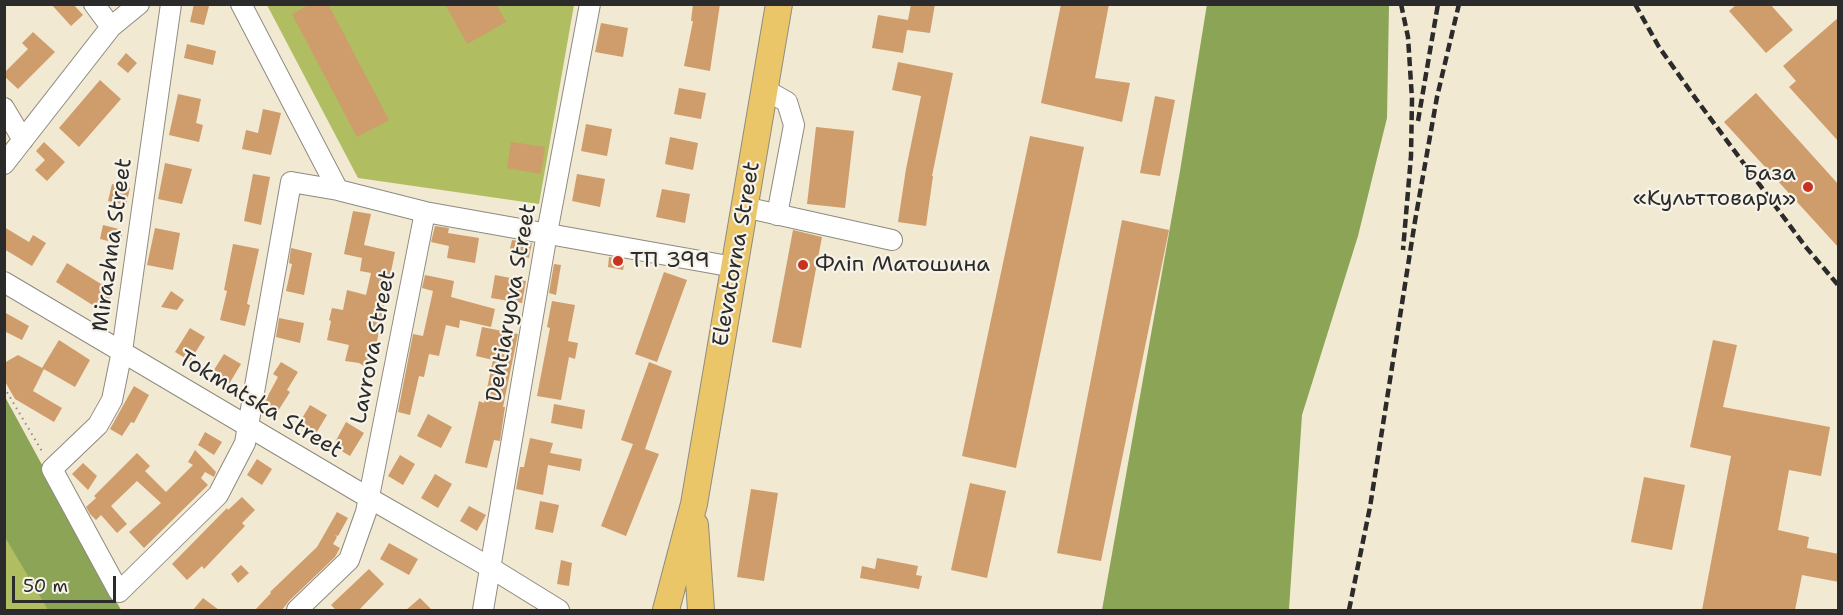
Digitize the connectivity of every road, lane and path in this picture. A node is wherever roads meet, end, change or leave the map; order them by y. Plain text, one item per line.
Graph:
1 (94, 4) edge
2 (139, 4) edge
3 (171, 4) edge
4 (241, 4) edge
5 (590, 4) edge
6 (779, 4) edge
7 (111, 27) junction
8 (764, 89) junction
9 (4, 108) edge
10 (22, 141) junction
11 (4, 164) edge
12 (338, 190) junction
13 (744, 207) junction
14 (424, 212) junction
15 (777, 214) junction
16 (547, 233) junction
17 (892, 240) dead end
18 (735, 267) junction
19 (4, 282) edge
20 (122, 351) junction
21 (4, 387) edge
22 (248, 426) junction
23 (52, 469) junction
24 (369, 498) junction
25 (694, 504) junction
26 (491, 568) junction
27 (297, 610) edge
28 (483, 610) edge
29 (534, 610) edge
30 (559, 610) edge
31 (666, 610) edge
32 (700, 610) edge

1 - 7 street
2 - 7 street
3 - 20 street, Mirazhna Street
4 - 12 street
5 - 16 street, Dehtiaryova Street
6 - 8 main road, Elevatorna Street
7 - 10 street
8 - 13 main road, Elevatorna Street
8 - 15 street
9 - 10 street
10 - 11 street
12 - 14 street
12 - 22 street
13 - 15 street
13 - 18 main road, Elevatorna Street
14 - 16 street
14 - 24 street, Lavrova Street
15 - 17 street
16 - 18 street
16 - 26 street, Dehtiaryova Street
18 - 25 main road, Elevatorna Street
19 - 20 street, Tokmatska Street
20 - 22 street, Tokmatska Street
20 - 23 street, Mirazhna Street
21 - 23 path
22 - 23 street
22 - 24 street, Tokmatska Street
24 - 26 street, Tokmatska Street
24 - 27 street, Lavrova Street
25 - 31 main road, Elevatorna Street
25 - 32 main road, Elevatorna Street
26 - 28 street, Dehtiaryova Street
26 - 29 street, Tokmatska Street
26 - 30 street, Tokmatska Street

